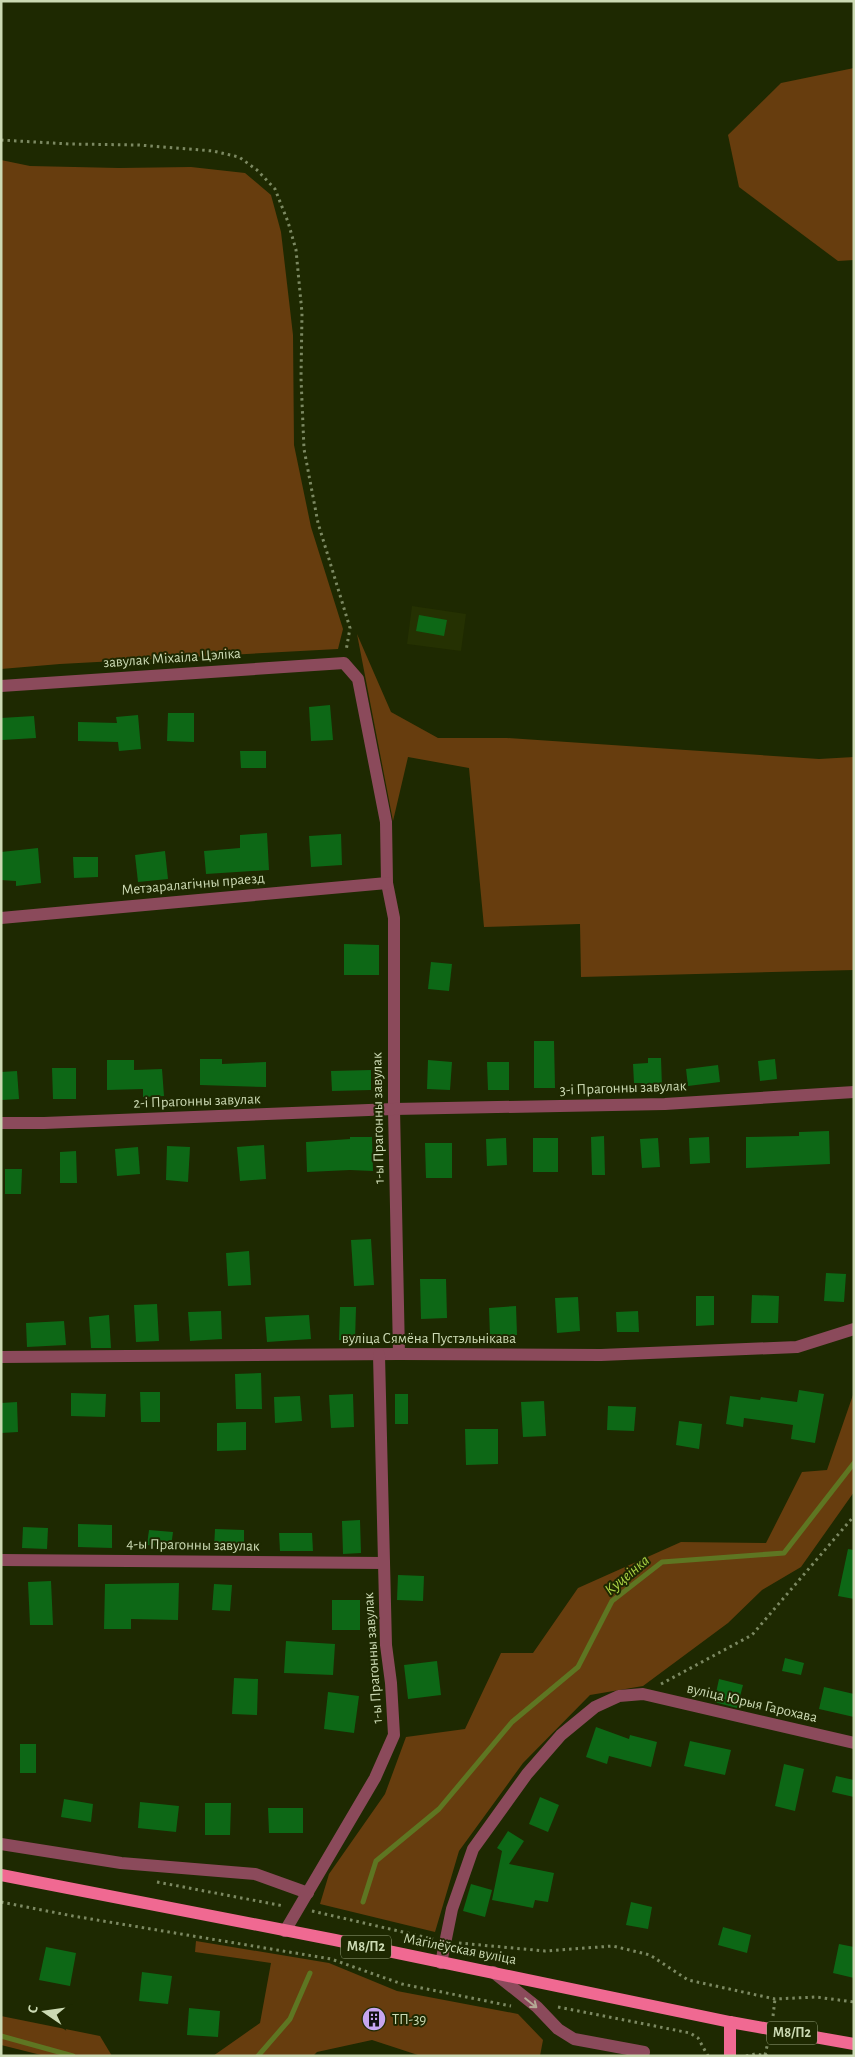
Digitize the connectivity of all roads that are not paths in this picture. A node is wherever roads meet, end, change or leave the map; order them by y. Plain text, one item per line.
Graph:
1 (344, 663) joint
2 (1, 686) edge
3 (387, 883) junction
4 (1, 918) edge
5 (854, 1092) edge
6 (394, 1109) junction
7 (1, 1123) edge
8 (854, 1329) edge
9 (399, 1354) junction
10 (379, 1355) junction
11 (1, 1357) edge
12 (1, 1560) edge
13 (384, 1563) junction
14 (854, 1743) edge
15 (1, 1844) edge
16 (1, 1875) edge
17 (308, 1893) junction
18 (286, 1932) junction
19 (441, 1963) junction
20 (493, 1972) junction
21 (730, 2022) junction
22 (854, 2044) edge
23 (643, 2054) edge
24 (730, 2056) edge

1 - 2 street, завулак Міхаіла Цэліка
1 - 3 street, 1-ы Прагонны завулак
3 - 4 street, Метэаралагічны праезд
3 - 6 street, 1-ы Прагонны завулак
5 - 6 street, 3-і Прагонны завулак
6 - 7 street, 2-і Прагонны завулак
6 - 9 street, 1-ы Прагонны завулак
8 - 9 street, вуліца Сямёна Пустэльнікава
9 - 10 street, вуліца Сямёна Пустэльнікава
10 - 11 street, вуліца Сямёна Пустэльнікава
10 - 13 street, 1-ы Прагонны завулак
12 - 13 street, 4-ы Прагонны завулак
13 - 17 street, 1-ы Прагонны завулак
14 - 19 street, вуліца Юрыя Гарохава
15 - 17 street
16 - 18 main road, Магілёўская вуліца / М8/П2
17 - 18 street, 1-ы Прагонны завулак
18 - 19 main road, Магілёўская вуліца / М8/П2
19 - 20 main road, Магілёўская вуліца / М8/П2
20 - 21 main road, Магілёўская вуліца / М8/П2
20 -> 23 street
21 - 22 main road, Магілёўская вуліца / М8/П2
21 - 24 main road

